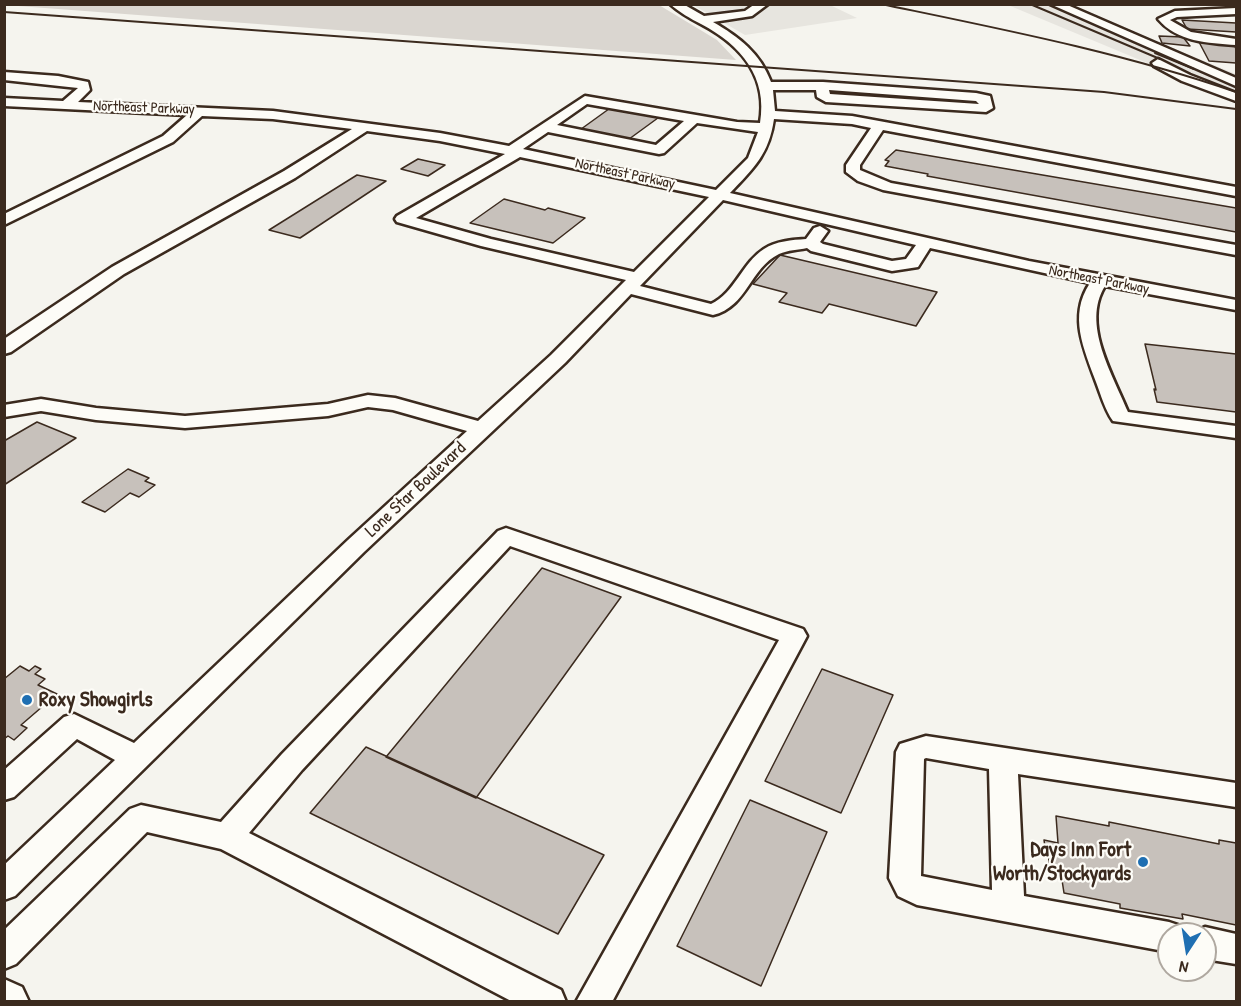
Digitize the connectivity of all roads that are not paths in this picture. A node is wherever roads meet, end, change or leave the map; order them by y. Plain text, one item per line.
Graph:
1 (675, 4) edge
2 (763, 4) edge
3 (1055, 4) edge
4 (1236, 11) edge
5 (700, 20) junction
6 (1236, 42) edge
7 (1128, 50) dead end
8 (4, 76) edge
9 (762, 76) junction
10 (1236, 82) edge
11 (823, 86) junction
12 (1236, 97) edge
13 (4, 102) edge
14 (66, 105) junction
15 (200, 110) junction
16 (694, 119) junction
17 (768, 122) junction
18 (366, 126) junction
19 (879, 126) junction
20 (545, 127) junction
21 (514, 151) junction
22 (1236, 191) edge
23 (722, 195) junction
24 (4, 220) edge
25 (829, 220) junction
26 (926, 242) junction
27 (811, 243) junction
28 (1236, 250) edge
29 (1100, 280) junction
30 (632, 283) junction
31 (1232, 304) edge
32 (1236, 322) edge
33 (4, 348) edge
34 (4, 411) edge
35 (482, 429) junction
36 (1236, 432) edge
37 (137, 758) junction
38 (1003, 760) junction
39 (4, 788) edge
40 (1236, 795) edge
41 (227, 837) junction
42 (4, 886) edge
43 (1009, 908) junction
44 (1157, 935) edge
45 (1217, 945) edge
46 (1236, 949) edge
47 (4, 953) edge
48 (549, 1002) edge
49 (593, 1002) edge

1 - 5 street
2 - 5 street
3 - 10 street
4 - 6 street
5 - 9 street
7 - 12 street
8 - 14 street
9 - 11 street
9 - 17 street, Lone Star Boulevard
11 - 11 street
13 - 14 street, Northeast Parkway
14 - 15 street, Northeast Parkway
15 - 18 street, Northeast Parkway
15 - 24 street
16 - 17 street
16 - 20 street
16 - 20 street
17 - 19 street
17 - 23 street, Lone Star Boulevard
18 - 21 street, Northeast Parkway
18 - 33 street
19 - 22 street
19 - 28 street
20 - 21 street
21 - 23 street, Northeast Parkway
21 - 30 street
23 - 25 street, Northeast Parkway
23 - 30 street, Lone Star Boulevard
25 - 26 street, Northeast Parkway
25 - 27 street
26 - 27 street
26 - 29 street, Northeast Parkway
27 - 30 street
29 - 31 street, Northeast Parkway
29 - 36 street
30 - 35 street, Lone Star Boulevard
31 - 32 street
34 - 35 street
35 - 37 street, Lone Star Boulevard
37 - 39 street
37 - 42 street, Lone Star Boulevard
38 - 40 street
38 - 43 street
38 - 43 street
41 - 47 street
41 - 48 street
41 - 49 street
43 - 44 street
45 - 46 street

